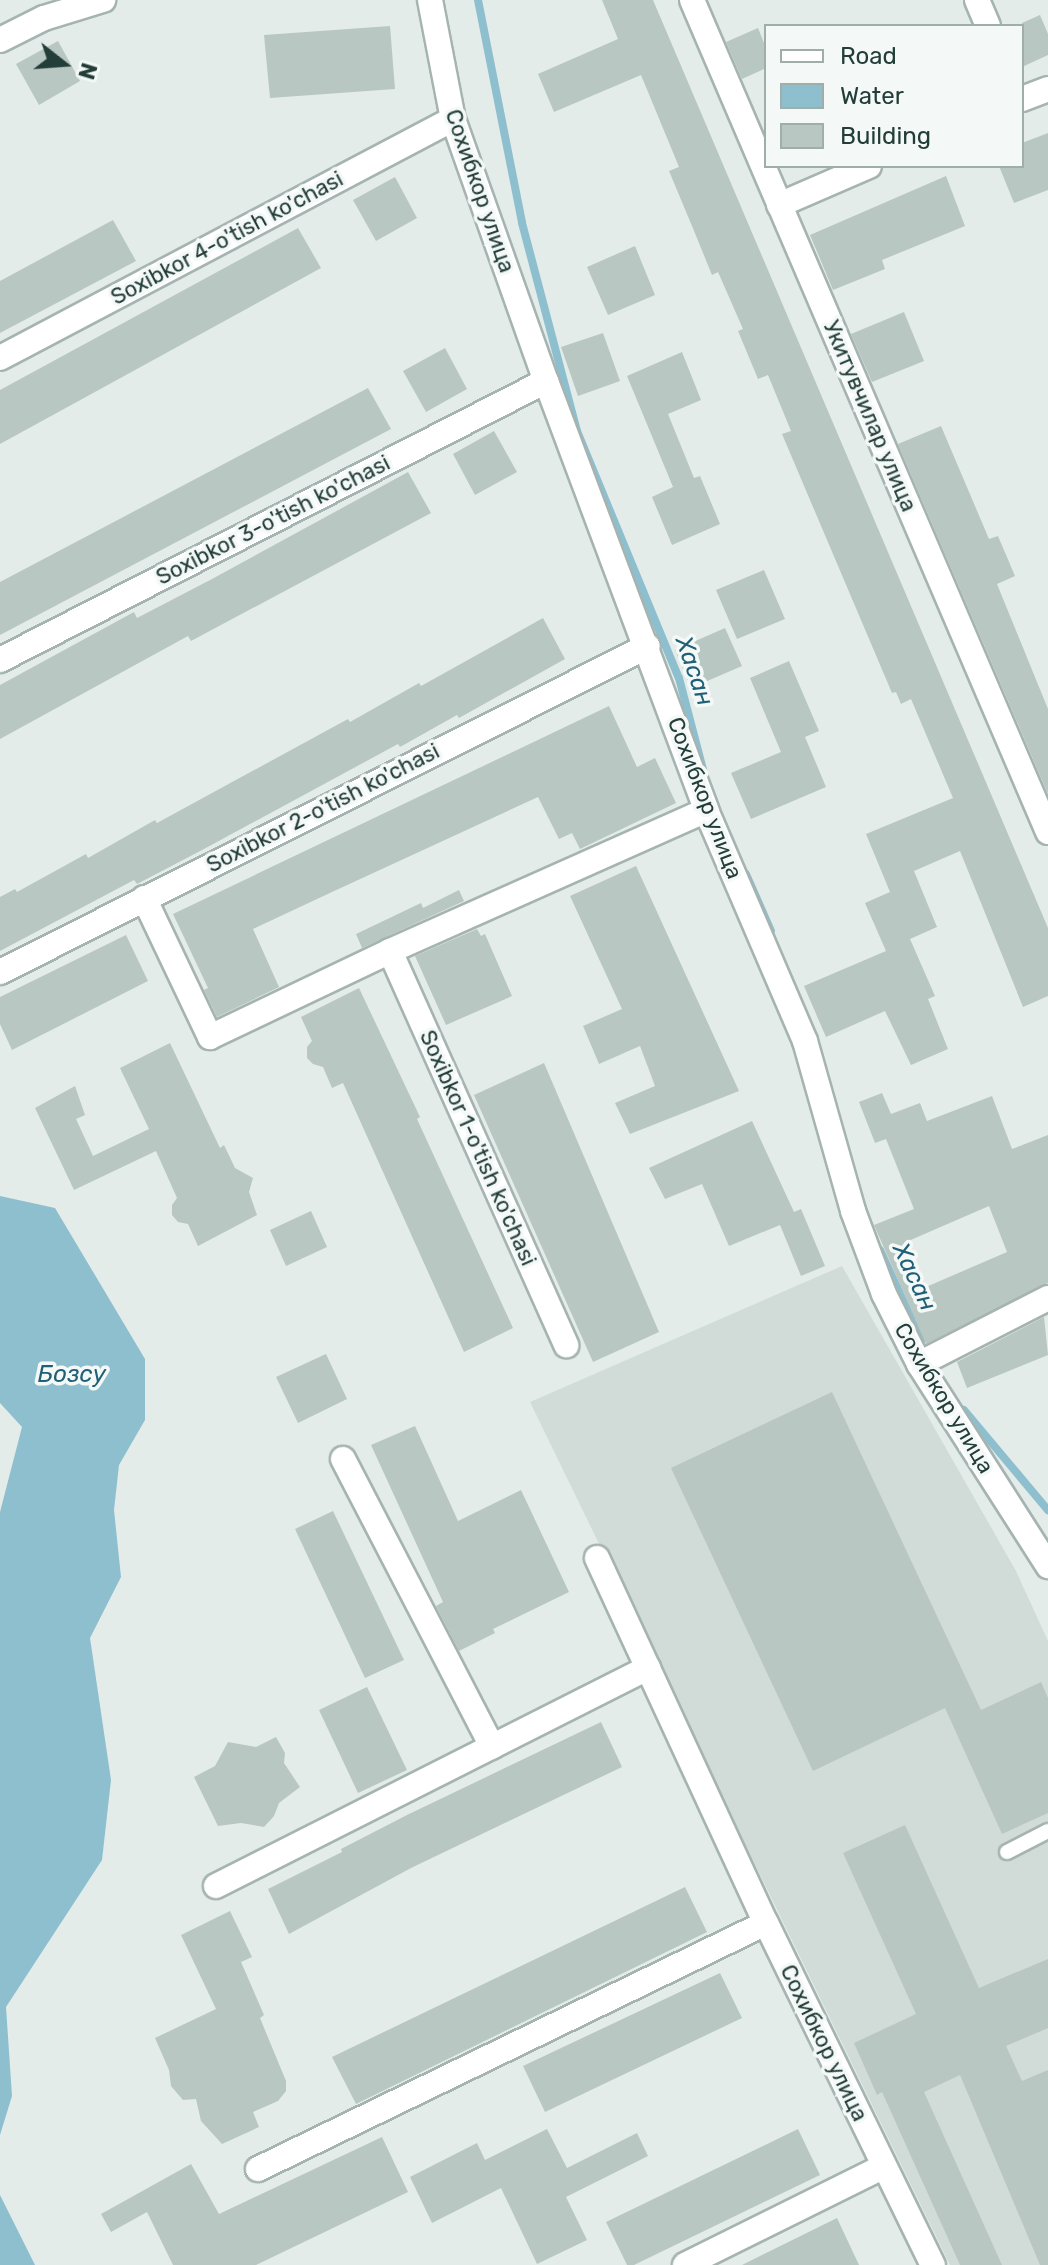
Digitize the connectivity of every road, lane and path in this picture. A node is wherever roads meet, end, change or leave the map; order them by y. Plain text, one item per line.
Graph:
1 (103, 0) edge
2 (430, 0) edge
3 (692, 0) edge
4 (977, 0) edge
5 (987, 24) edge
6 (0, 40) edge
7 (1048, 89) edge
8 (1024, 98) edge
9 (453, 119) junction
10 (864, 168) edge
11 (779, 205) junction
12 (0, 358) edge
13 (546, 381) junction
14 (648, 646) junction
15 (0, 660) edge
16 (706, 810) junction
17 (1048, 832) edge
18 (144, 898) junction
19 (390, 951) junction
20 (0, 972) edge
21 (1048, 1298) edge
22 (566, 1345) dead end
23 (919, 1364) junction
24 (343, 1459) dead end
25 (597, 1558) dead end
26 (1048, 1566) edge
27 (648, 1668) junction
28 (492, 1747) junction
29 (1048, 1831) edge
30 (1007, 1852) dead end
31 (216, 1886) dead end
32 (766, 1923) junction
33 (884, 2166) junction
34 (258, 2169) dead end
35 (685, 2265) edge
36 (933, 2265) edge

1 - 6 street
2 - 9 street, Сохибкор улица
3 - 11 street, Укитувчилар улица
4 - 5 street
7 - 8 street
9 - 12 street, Soxibkor 4-o'tish ko'chasi
9 - 13 street, Сохибкор улица
10 - 11 street
11 - 17 street, Укитувчилар улица
13 - 14 street, Сохибкор улица
13 - 15 street, Soxibkor 3-o'tish ko'chasi
14 - 16 street, Сохибкор улица
14 - 18 street, Soxibkor 2-o'tish ko'chasi
16 - 19 street
16 - 23 street, Сохибкор улица
18 - 19 street
18 - 20 street, Soxibkor 2-o'tish ko'chasi
19 - 22 street, Soxibkor 1-o'tish ko'chasi
21 - 23 street
23 - 26 street, Сохибкор улица
24 - 28 street
25 - 27 street, Сохибкор улица
27 - 28 street
27 - 32 street, Сохибкор улица
28 - 31 street
29 - 30 lane
32 - 33 street, Сохибкор улица
32 - 34 street
33 - 35 street
33 - 36 street, Сохибкор улица

